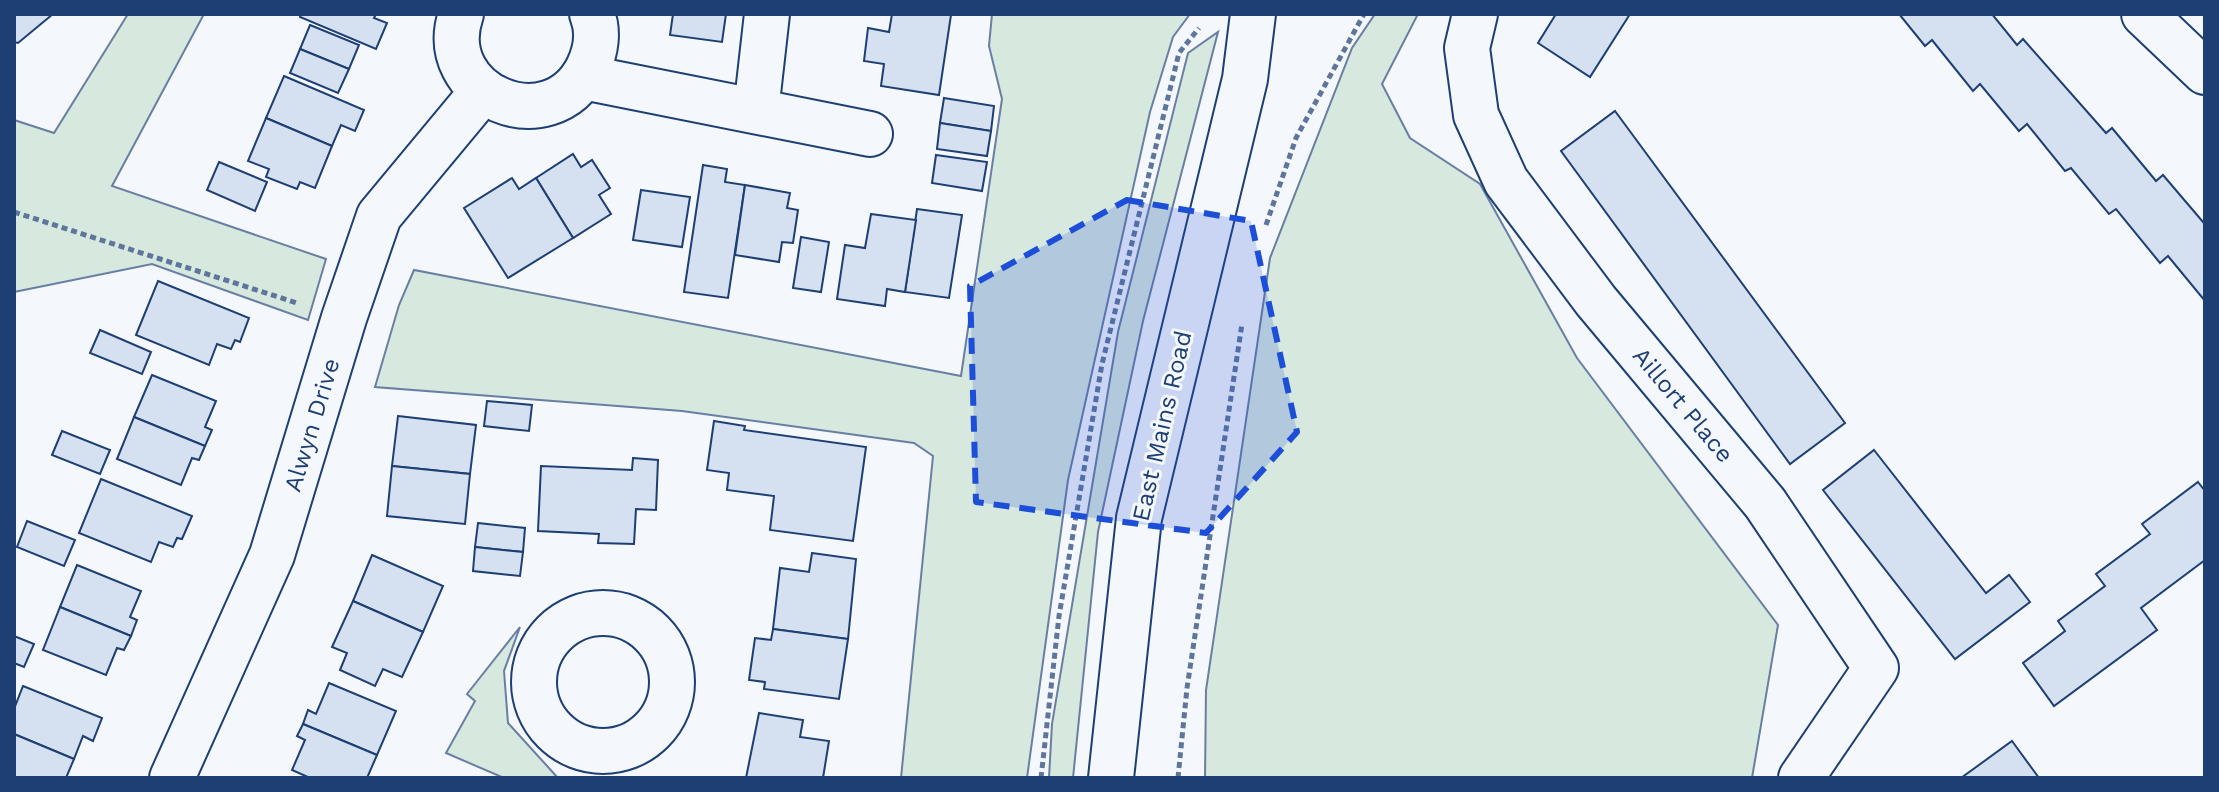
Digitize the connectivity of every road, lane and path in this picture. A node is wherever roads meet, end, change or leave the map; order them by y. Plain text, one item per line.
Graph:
1 (461, 14) edge
2 (592, 14) edge
3 (767, 14) edge
4 (1253, 14) edge
5 (1275, 14) edge
6 (1364, 14) edge
7 (1475, 14) edge
8 (2144, 14) edge
9 (1203, 24) dead end
10 (2205, 72) edge
11 (583, 77) junction
12 (1245, 79) junction
13 (482, 92) junction
14 (756, 111) junction
15 (870, 134) dead end
16 (14, 212) edge
17 (1261, 240) dead end
18 (1243, 316) dead end
19 (344, 318) junction
20 (172, 778) edge
21 (1041, 778) edge
22 (1111, 778) edge
23 (1178, 778) edge
24 (1801, 778) edge

1 - 13 street
2 - 11 street
3 - 14 street
4 - 12 street, East Mains Road
5 - 12 street, East Mains Road
6 - 17 path
7 - 24 street, Aillort Place
8 - 10 street
9 - 21 path
11 - 13 street
11 - 14 street
12 - 22 street, East Mains Road
13 - 19 street, Alwyn Drive
14 - 15 street
16 - 19 path
18 - 23 path
19 - 20 street, Alwyn Drive

